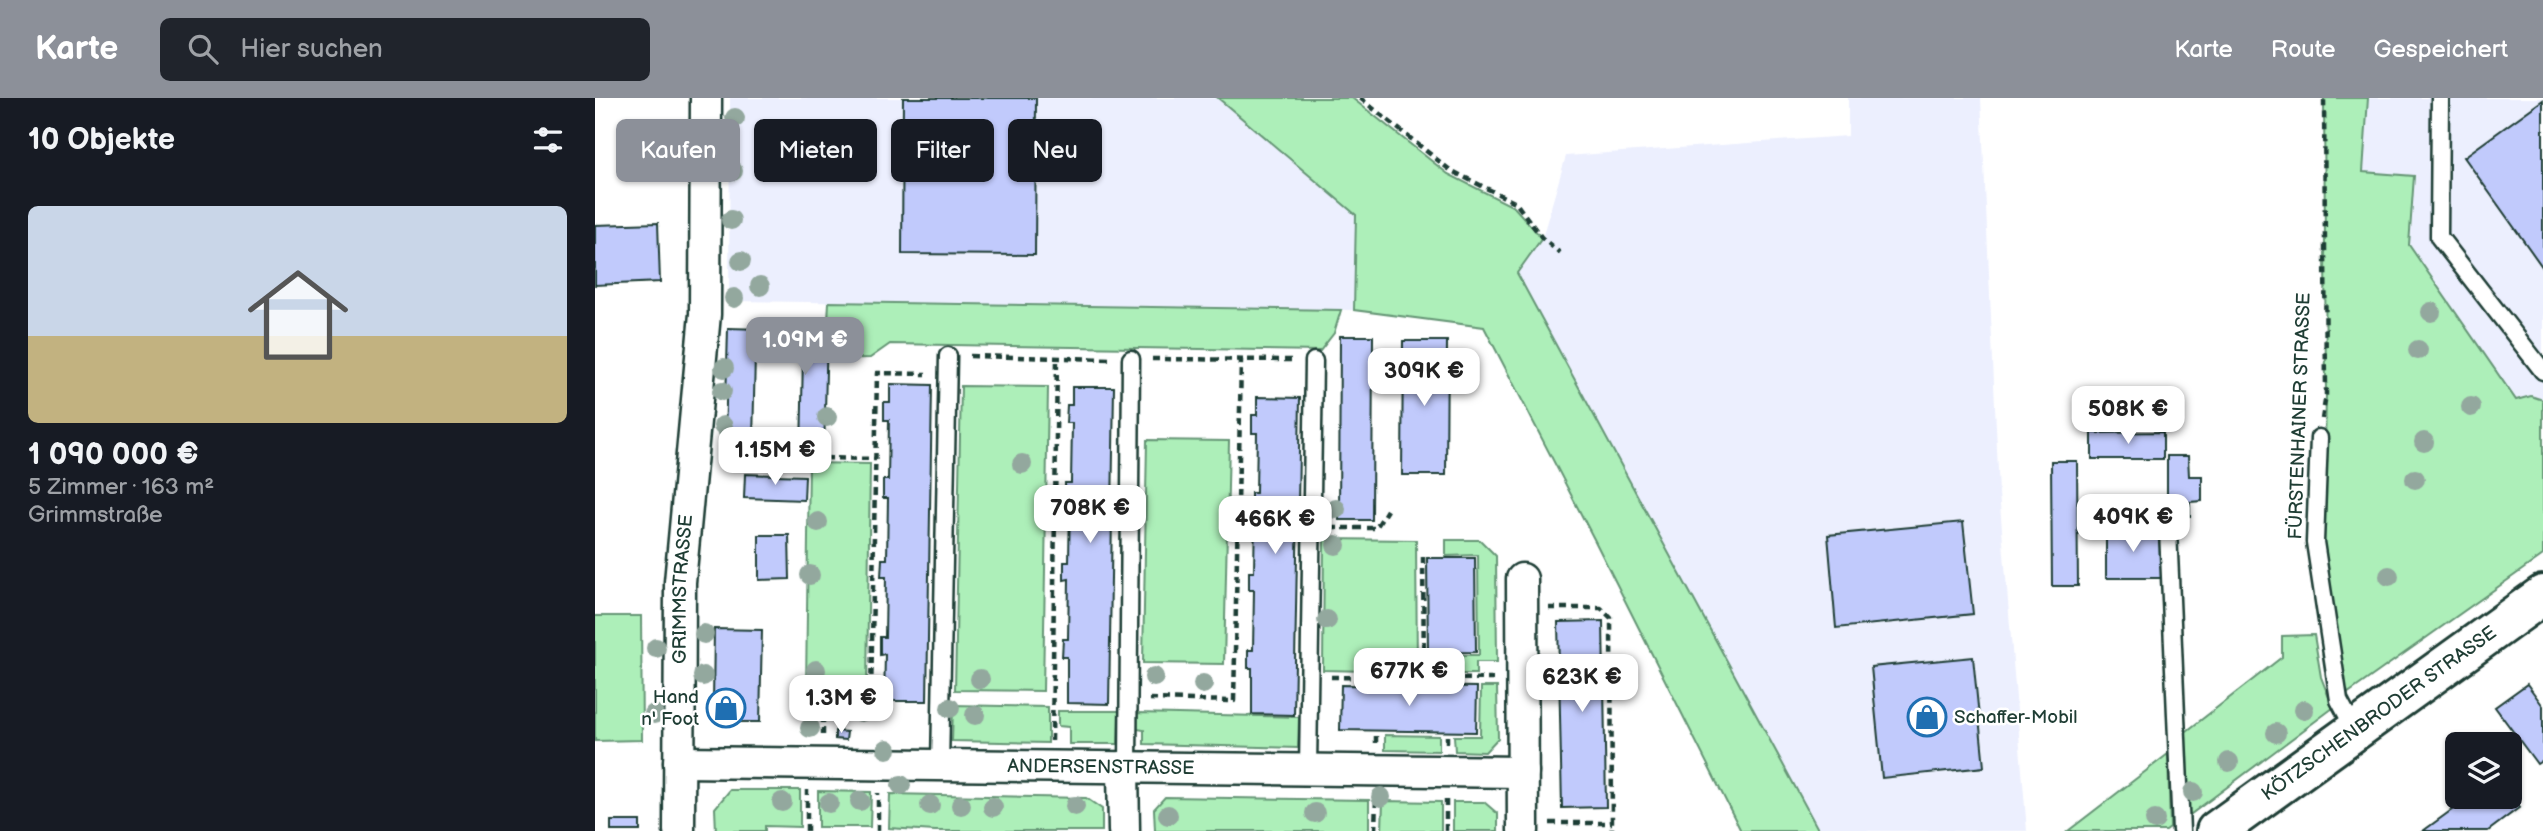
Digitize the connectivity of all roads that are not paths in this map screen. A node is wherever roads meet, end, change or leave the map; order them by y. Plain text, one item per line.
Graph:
1 (706, 98) edge
2 (2440, 98) edge
3 (948, 356) road end
4 (1131, 359) road end
5 (1314, 360) road end
6 (2543, 371) edge
7 (2319, 438) road end
8 (2168, 530) dead end
9 (1522, 579) dead end
10 (2543, 595) edge
11 (2355, 730) junction
12 (679, 762) junction
13 (940, 765) junction
14 (1125, 767) junction
15 (1308, 769) junction
16 (1523, 772) junction
17 (1523, 827) edge
18 (679, 831) edge
19 (1124, 831) edge
20 (2181, 831) edge
21 (2215, 831) edge

1 - 12 street, GRIMMSTRASSE
2 - 6 lane
3 - 13 lane
4 - 14 lane
5 - 15 lane
7 - 11 lane, FÜRSTENHAINER STRASSE
8 - 20 lane
9 - 16 street
10 - 11 street, KÖTZSCHENBRODER STRASSE
11 - 21 street, KÖTZSCHENBRODER STRASSE
12 - 13 street, ANDERSENSTRASSE
12 - 18 street, GRIMMSTRASSE
13 - 14 street, ANDERSENSTRASSE
14 - 15 street, ANDERSENSTRASSE
14 - 19 street
15 - 16 street, ANDERSENSTRASSE
16 - 17 street

